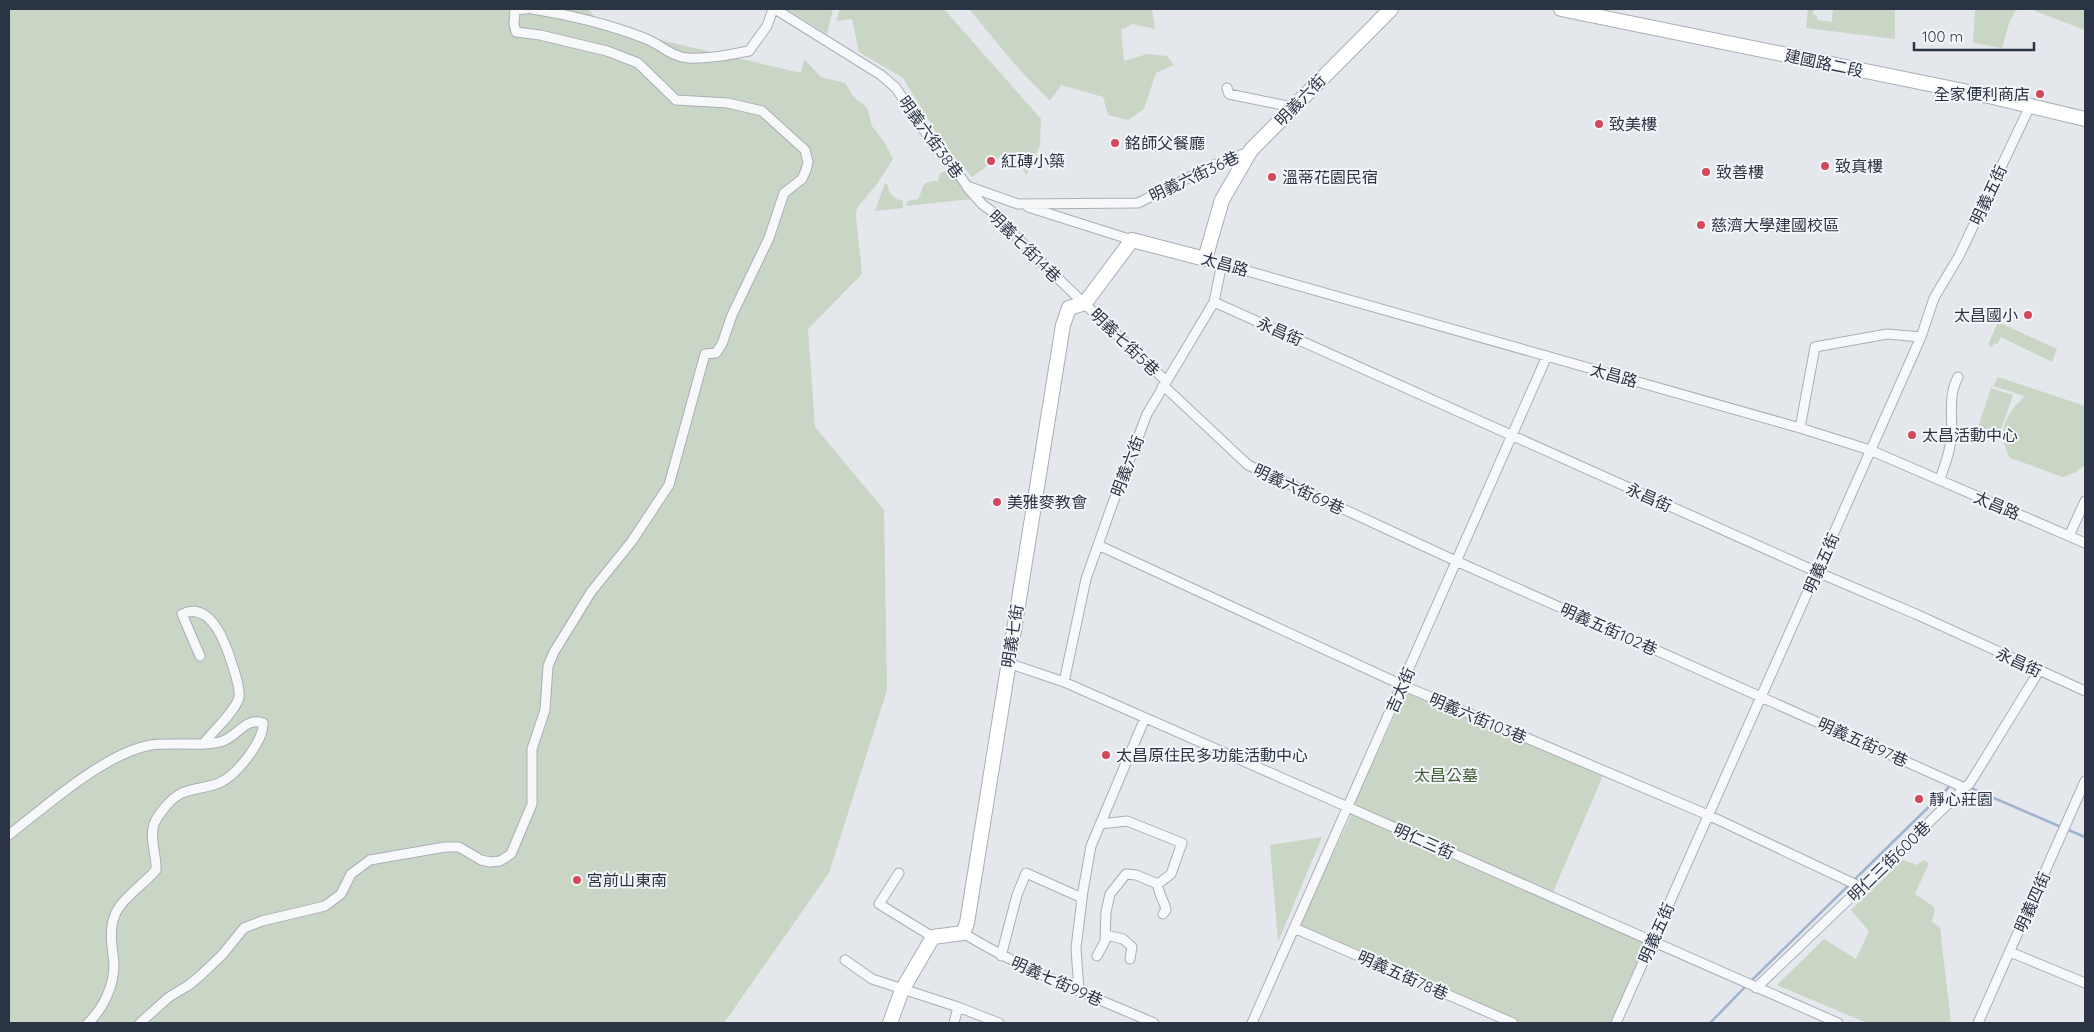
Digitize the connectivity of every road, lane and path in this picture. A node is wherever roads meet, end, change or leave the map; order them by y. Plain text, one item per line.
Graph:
1 (526, 9) edge
2 (532, 9) edge
3 (774, 9) edge
4 (1391, 9) edge
5 (1561, 9) edge
6 (1227, 88) dead end
7 (2030, 106) junction
8 (1292, 107) junction
9 (2085, 119) edge
10 (1251, 150) junction
11 (967, 186) junction
12 (1138, 203) joint
13 (1018, 204) junction
14 (1132, 240) junction
15 (1205, 259) junction
16 (1222, 263) junction
17 (1214, 302) junction
18 (1085, 303) junction
19 (1921, 336) junction
20 (1547, 356) junction
21 (1958, 377) dead end
22 (1164, 384) junction
23 (1800, 428) junction
24 (1513, 436) junction
25 (1870, 450) junction
26 (1940, 480) junction
27 (2085, 501) edge
28 (2070, 536) junction
29 (2085, 543) edge
30 (1098, 545) junction
31 (1456, 561) junction
32 (1817, 572) junction
33 (200, 656) dead end
34 (1008, 663) junction
35 (2039, 671) junction
36 (1064, 682) junction
37 (1402, 685) junction
38 (2085, 691) edge
39 (1761, 696) junction
40 (1145, 718) junction
41 (204, 743) junction
42 (2085, 781) edge
43 (1965, 788) junction
44 (1347, 807) junction
45 (1708, 815) junction
46 (1100, 824) junction
47 (9, 835) edge
48 (899, 873) dead end
49 (1158, 884) junction
50 (1861, 888) junction
51 (1082, 898) junction
52 (1164, 914) dead end
53 (1294, 928) junction
54 (963, 933) junction
55 (1106, 935) junction
56 (933, 937) junction
57 (1652, 942) junction
58 (2010, 952) junction
59 (1001, 956) junction
60 (1097, 956) dead end
61 (1130, 959) dead end
62 (845, 960) dead end
63 (2085, 983) edge
64 (1751, 986) junction
65 (902, 990) junction
66 (1079, 991) junction
67 (958, 1007) junction
68 (88, 1023) edge
69 (140, 1023) edge
70 (890, 1023) edge
71 (954, 1023) edge
72 (999, 1023) edge
73 (1154, 1023) edge
74 (1252, 1023) edge
75 (1513, 1023) edge
76 (1616, 1023) edge
77 (1838, 1023) edge
78 (1978, 1023) edge

1 - 69 street
2 - 3 street
3 - 11 street, 明義六街38巷
4 - 8 street, 明義六街
5 - 7 street, 建國路二段
6 - 8 street
7 - 9 street, 建國路二段
7 - 19 street, 明義五街
8 - 10 street, 明義六街
10 - 12 street, 明義六街36巷
10 - 15 street, 明義六街
11 - 13 street, 明義六街38巷
11 - 18 street, 明義七街14巷
12 - 13 street, 明義六街38巷
13 - 14 street
14 - 15 street, 太昌路
14 - 18 street, 明義七街
15 - 16 street, 太昌路
16 - 17 street, 明義六街
16 - 20 street, 太昌路
17 - 22 street, 明義六街
17 - 24 street, 永昌街
18 - 22 street, 明義七街5巷
18 - 34 street, 明義七街
19 - 23 street
19 - 25 street, 明義五街
20 - 23 street, 太昌路
20 - 24 street, 吉太街
21 - 26 street
22 - 30 street, 明義六街
22 - 31 street, 明義六街69巷
23 - 25 street, 太昌路
24 - 31 street, 吉太街
24 - 32 street, 永昌街
25 - 26 street, 太昌路
25 - 32 street, 明義五街
26 - 28 street, 太昌路
27 - 28 street
28 - 29 street, 太昌路
30 - 36 street, 明義六街
30 - 37 street, 明義六街103巷
31 - 37 street, 吉太街
31 - 39 street, 明義五街102巷
32 - 35 street, 永昌街
32 - 39 street, 明義五街
33 - 41 street
34 - 36 street, 明仁三街
34 - 54 street, 明義七街
35 - 38 street, 永昌街
35 - 43 street, 明仁三街600巷
36 - 40 street, 明仁三街
37 - 44 street, 吉太街
37 - 45 street, 明義六街103巷
39 - 43 street, 明義五街97巷
39 - 45 street, 明義五街
40 - 44 street, 明仁三街
40 - 46 street
41 - 47 street
41 - 68 street
42 - 58 street, 明義四街
43 - 50 street, 明仁三街600巷
44 - 53 street, 吉太街
44 - 57 street, 明仁三街
45 - 50 street, 明義六街103巷
45 - 57 street, 明義五街
46 - 49 street
46 - 51 street
48 - 56 street
49 - 52 street
49 - 55 street
50 - 64 street, 明仁三街600巷
51 - 59 street
51 - 66 street
53 - 74 street, 吉太街
53 - 75 street, 明義五街78巷
54 - 56 street
54 - 59 street, 明義七街99巷
55 - 60 street
55 - 61 street
56 - 65 street
57 - 64 street, 明仁三街
57 - 76 street, 明義五街
58 - 63 street
58 - 78 street, 明義四街
59 - 66 street, 明義七街99巷
62 - 65 street
64 - 77 street, 明仁三街
65 - 67 street
65 - 70 street
66 - 73 street, 明義七街99巷
67 - 71 street
67 - 72 street

